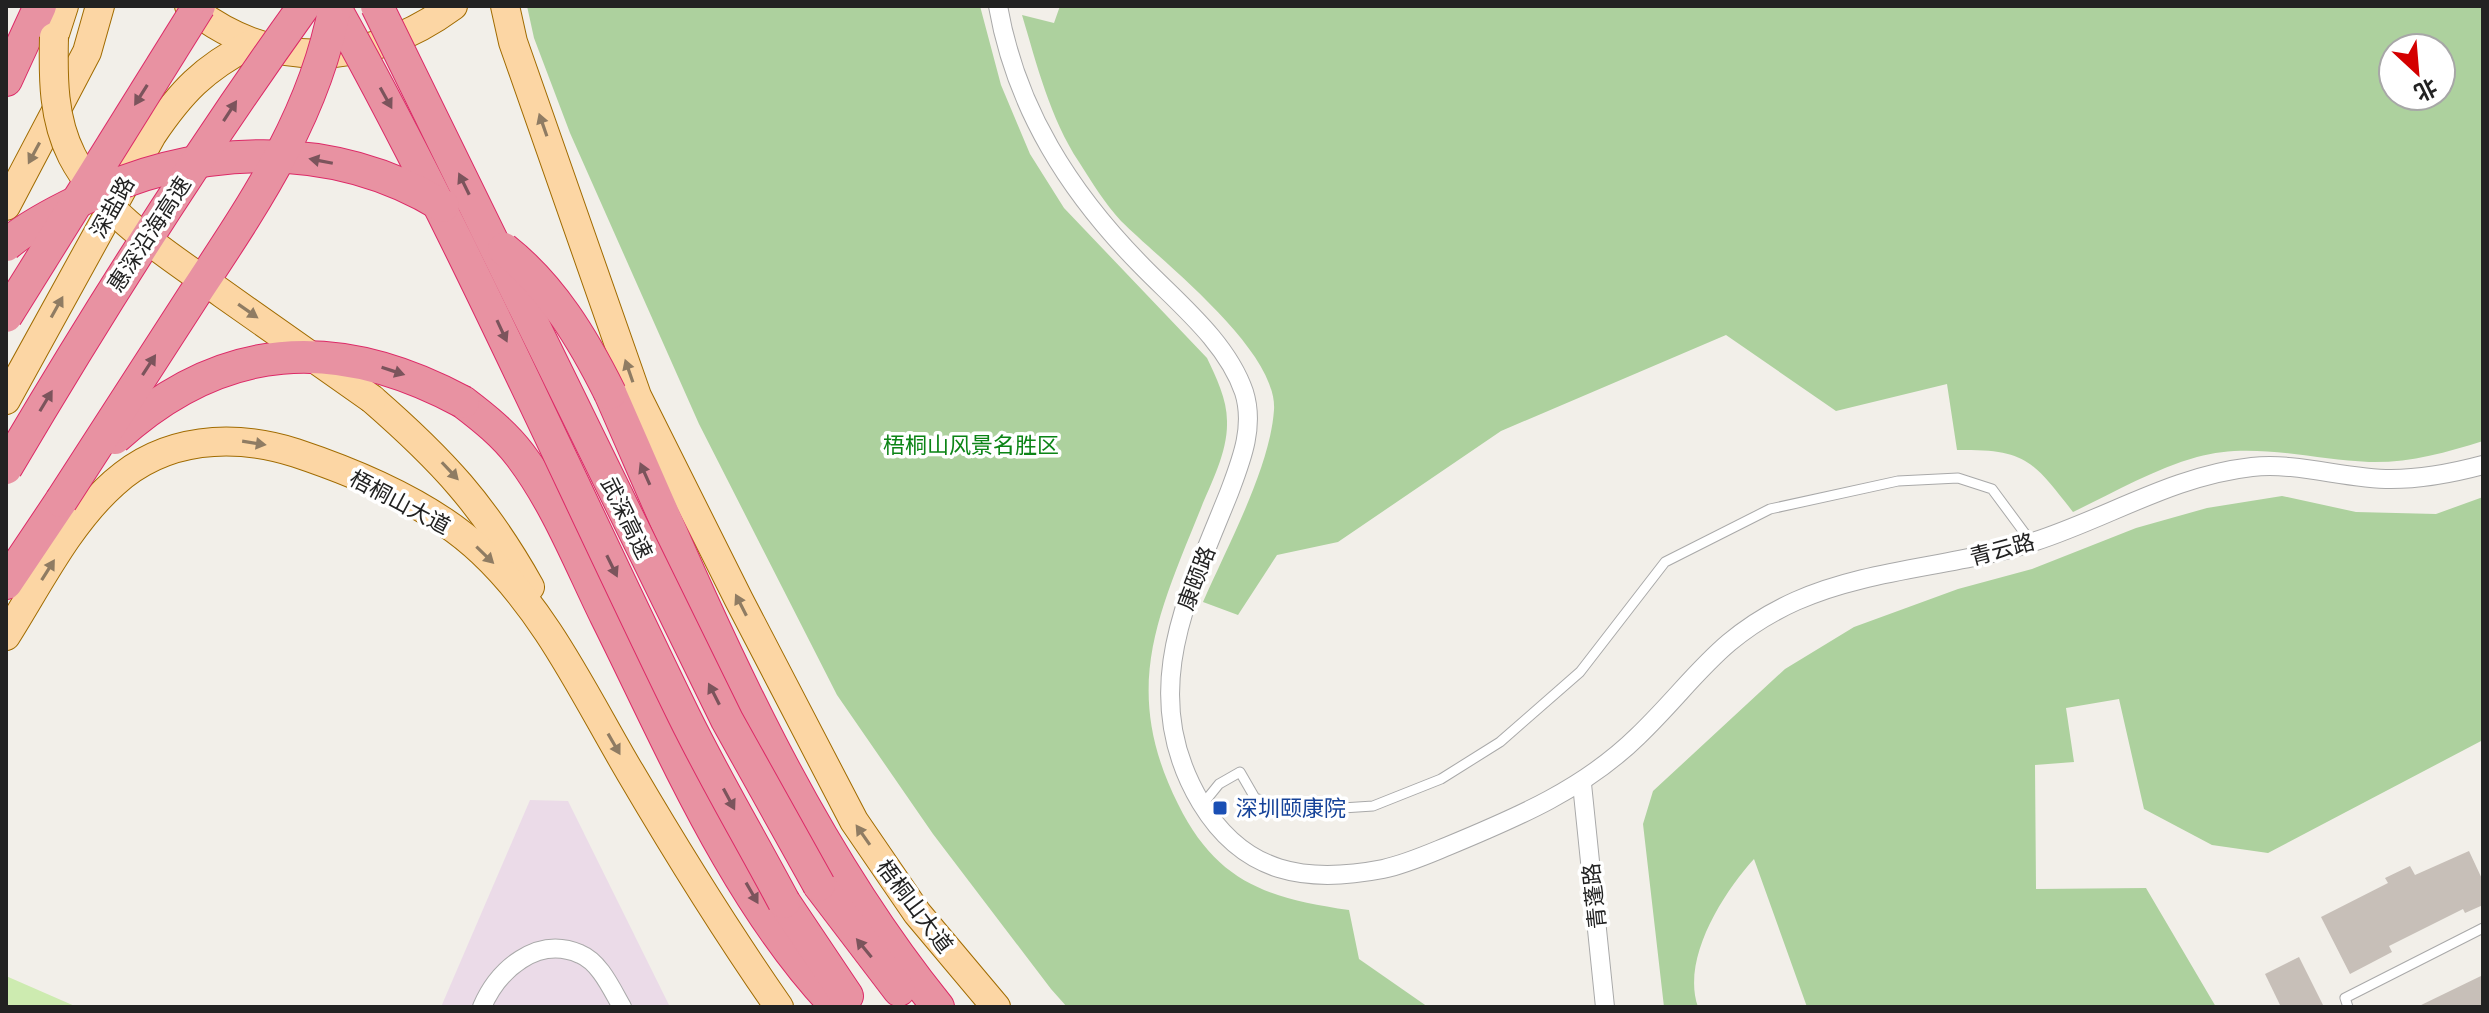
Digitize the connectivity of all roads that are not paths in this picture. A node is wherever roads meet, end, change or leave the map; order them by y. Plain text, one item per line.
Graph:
1 (40, 6) edge
2 (64, 6) edge
3 (100, 6) edge
4 (189, 6) edge
5 (199, 6) edge
6 (304, 6) edge
7 (334, 6) edge
8 (377, 6) edge
9 (453, 6) edge
10 (505, 6) edge
11 (998, 6) edge
12 (251, 44) junction
13 (6, 80) edge
14 (6, 206) edge
15 (6, 245) edge
16 (6, 316) edge
17 (6, 400) edge
18 (2483, 465) edge
19 (6, 468) edge
20 (61, 501) junction
21 (2032, 543) junction
22 (6, 583) edge
23 (6, 636) edge
24 (575, 676) junction
25 (1582, 784) junction
26 (1202, 805) junction
27 (2483, 928) edge
28 (482, 1007) edge
29 (622, 1007) edge
30 (779, 1007) edge
31 (837, 1007) edge
32 (855, 1007) edge
33 (914, 1007) edge
34 (938, 1007) edge
35 (996, 1007) edge
36 (1605, 1007) edge
37 (2348, 1007) edge

1 - 13 highway
2 -> 24 main road, bridge
3 -> 14 main road
4 - 12 main road
5 -> 16 highway, bridge
19 -> 6 highway, 惠深沿海高速, bridge
20 -> 7 highway, bridge
7 -> 32 highway, 武深高速, bridge
33 -> 8 highway, 武深高速, bridge
9 - 12 main road
35 -> 10 main road, 梧桐山大道
11 - 26 street, 康颐路
17 -> 12 main road, 深盐路
34 -> 15 highway, bridge
18 - 21 street, 青云路
20 - 22 highway
20 -> 31 highway, bridge
21 - 25 street, 青云路
21 - 26 lane
23 -> 24 main road, 梧桐山大道
24 -> 30 main road, 梧桐山大道
25 - 26 street, 康颐路
25 - 36 street, 青蓬路
27 - 37 lane
28 - 29 street

